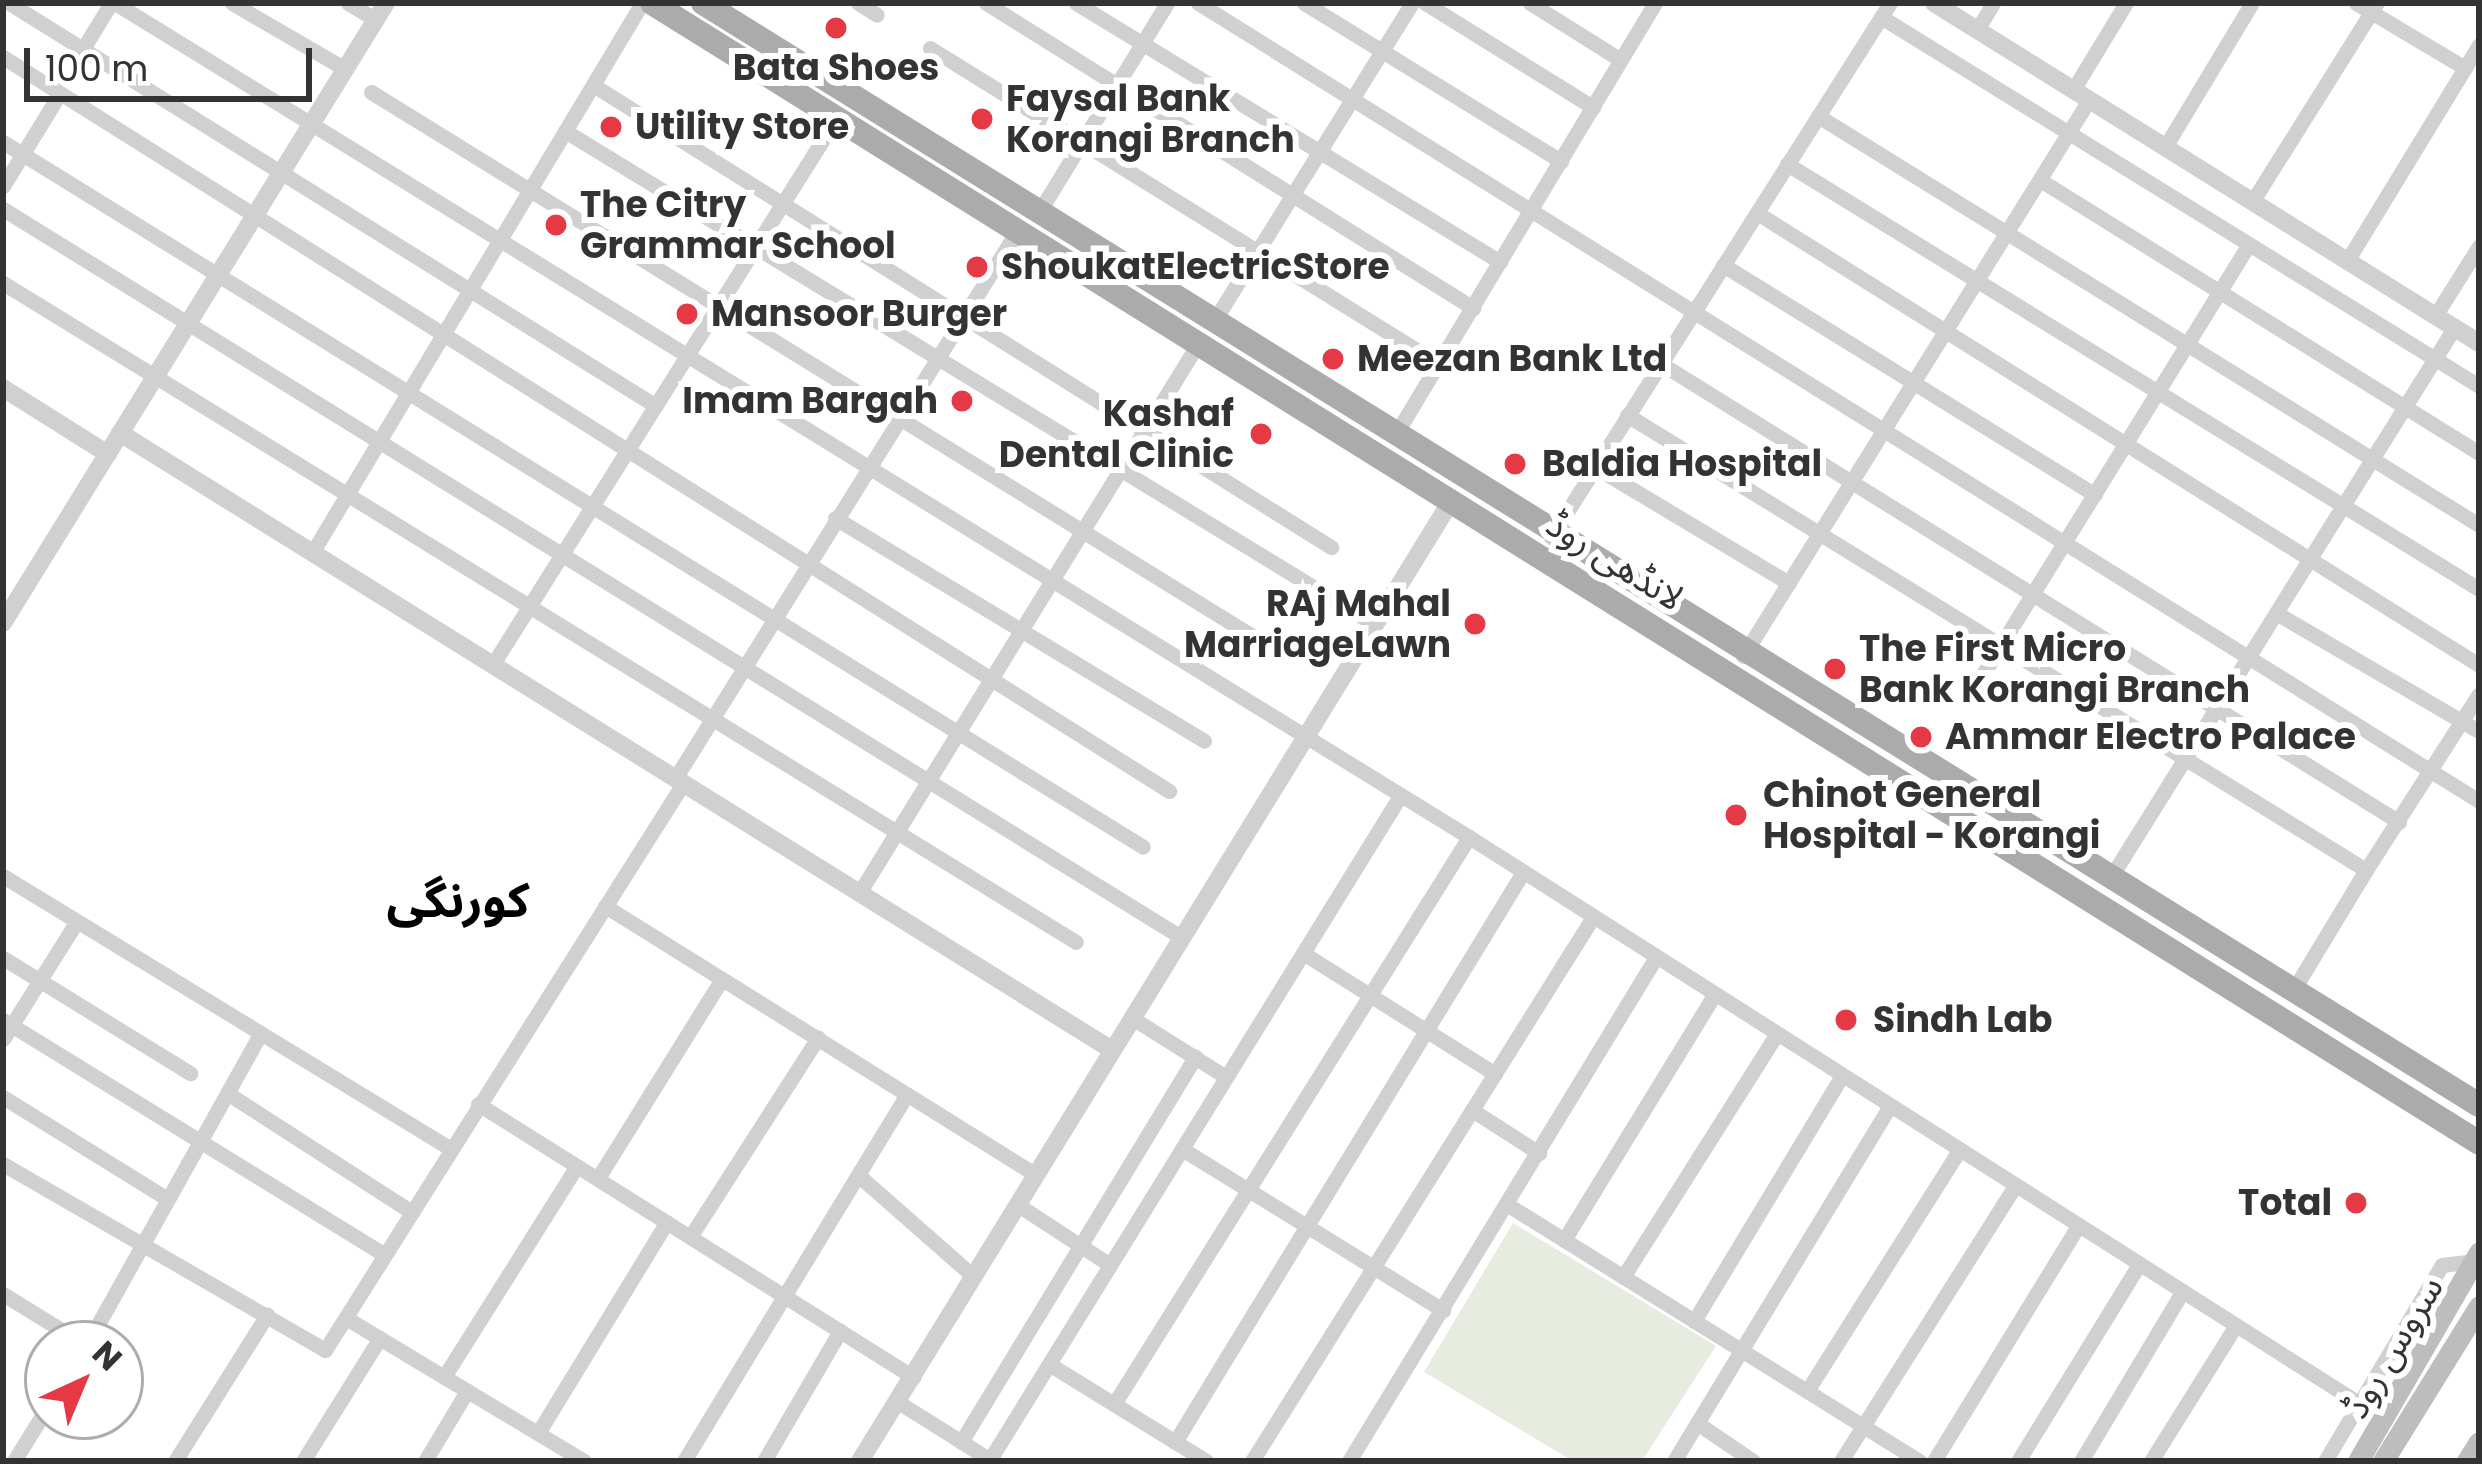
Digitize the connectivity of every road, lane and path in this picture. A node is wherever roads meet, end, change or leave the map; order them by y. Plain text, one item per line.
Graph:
1 (9, 3) edge
2 (113, 3) edge
3 (232, 3) edge
4 (347, 3) edge
5 (642, 3) edge
6 (652, 3) edge
7 (703, 3) edge
8 (858, 3) edge
9 (986, 3) edge
10 (1076, 3) edge
11 (1167, 3) edge
12 (1198, 3) edge
13 (1304, 3) edge
14 (1412, 3) edge
15 (1425, 3) edge
16 (1530, 3) edge
17 (1934, 3) edge
18 (1993, 3) edge
19 (2126, 3) edge
20 (2252, 3) edge
21 (1648, 5) edge
22 (2368, 6) edge
23 (1885, 10) edge
24 (381, 12) edge
25 (878, 15) dead end
26 (1977, 30) junction
27 (1142, 44) junction
28 (2479, 45) edge
29 (85, 47) junction
30 (930, 48) dead end
31 (1382, 52) junction
32 (3, 58) edge
33 (1621, 60) junction
34 (2465, 68) junction
35 (345, 69) junction
36 (593, 85) junction
37 (1117, 85) junction
38 (371, 92) dead end
39 (60, 93) junction
40 (2081, 95) junction
41 (1352, 99) junction
42 (1593, 107) junction
43 (1818, 116) junction
44 (837, 117) junction
45 (311, 124) junction
46 (566, 131) junction
47 (2069, 133) junction
48 (3, 142) edge
49 (1082, 142) junction
50 (2165, 148) junction
51 (1319, 153) junction
52 (23, 154) junction
53 (1561, 161) junction
54 (1787, 164) junction
55 (282, 171) junction
56 (2040, 180) junction
57 (3, 186) edge
58 (532, 187) junction
59 (1293, 195) junction
60 (2252, 202) junction
61 (779, 204) junction
62 (3, 209) edge
63 (1531, 211) junction
64 (1756, 213) junction
65 (255, 216) junction
66 (1029, 220) junction
67 (2007, 232) junction
68 (500, 240) junction
69 (2249, 244) junction
70 (753, 245) junction
71 (2479, 246) edge
72 (1258, 251) junction
73 (2347, 261) junction
74 (1500, 262) junction
75 (1723, 265) junction
76 (218, 275) junction
77 (1977, 281) junction
78 (3, 283) edge
79 (470, 290) junction
80 (2219, 292) junction
81 (717, 306) junction
82 (1473, 308) junction
83 (1693, 310) junction
84 (2435, 316) junction
85 (962, 317) junction
86 (1214, 321) junction
87 (188, 324) junction
88 (2455, 328) junction
89 (1946, 331) junction
90 (443, 334) junction
91 (1198, 342) junction
92 (2479, 343) edge
93 (2187, 344) junction
94 (688, 355) junction
95 (936, 358) junction
96 (2435, 359) junction
97 (1660, 363) junction
98 (1439, 364) junction
99 (155, 377) junction
100 (1913, 383) junction
101 (2479, 386) edge
102 (3, 388) edge
103 (2159, 392) junction
104 (408, 393) junction
105 (656, 406) junction
106 (2405, 407) junction
107 (1627, 415) junction
108 (898, 418) junction
109 (1885, 428) junction
110 (1144, 430) junction
111 (120, 433) junction
112 (1394, 436) junction
113 (379, 442) junction
114 (2127, 445) junction
115 (628, 451) junction
116 (2479, 453) edge
117 (108, 454) junction
118 (2372, 459) junction
119 (867, 467) junction
120 (1595, 467) junction
121 (1118, 473) junction
122 (1852, 482) junction
123 (347, 495) junction
124 (2095, 495) junction
125 (1451, 501) junction
126 (592, 506) junction
127 (2343, 506) junction
128 (835, 518) junction
129 (2479, 525) edge
130 (1084, 529) junction
131 (1820, 534) junction
132 (1550, 537) junction
133 (2065, 542) junction
134 (1331, 547) dead end
135 (312, 554) junction
136 (562, 555) junction
137 (2310, 559) junction
138 (807, 564) junction
139 (1052, 583) junction
140 (1789, 583) junction
141 (2479, 589) edge
142 (2032, 595) junction
143 (529, 608) junction
144 (2276, 613) junction
145 (775, 617) junction
146 (3, 623) edge
147 (1373, 624) junction
148 (1021, 632) junction
149 (1267, 645) dead end
150 (2001, 646) junction
151 (1743, 656) junction
152 (2248, 658) junction
153 (493, 664) junction
154 (2479, 665) edge
155 (744, 667) junction
156 (992, 680) junction
157 (2479, 694) edge
158 (1970, 695) dead end
159 (2216, 709) junction
160 (713, 718) junction
161 (2463, 721) junction
162 (2479, 730) edge
163 (958, 734) junction
164 (1303, 737) junction
165 (1204, 741) dead end
166 (2185, 759) junction
167 (2433, 772) junction
168 (680, 779) junction
169 (928, 782) junction
170 (1169, 791) dead end
171 (1400, 796) junction
172 (2479, 801) edge
173 (2399, 822) junction
174 (896, 833) junction
175 (1469, 837) junction
176 (1143, 847) dead end
177 (2366, 870) junction
178 (1523, 872) junction
179 (3, 876) edge
180 (2109, 880) junction
181 (861, 890) junction
182 (605, 905) junction
183 (1593, 917) junction
184 (77, 921) junction
185 (1181, 937) junction
186 (1076, 942) dead end
187 (1303, 953) junction
188 (1656, 957) junction
189 (3, 958) edge
190 (722, 979) junction
191 (38, 982) junction
192 (2292, 992) junction
193 (1368, 994) junction
194 (1714, 995) junction
195 (1132, 1018) junction
196 (6, 1028) edge
197 (1424, 1031) junction
198 (261, 1033) junction
199 (1776, 1035) junction
200 (818, 1038) junction
201 (1112, 1050) junction
202 (1195, 1057) junction
203 (190, 1073) dead end
204 (1495, 1074) junction
205 (1226, 1077) junction
206 (1841, 1077) junction
207 (227, 1093) junction
208 (907, 1094) junction
209 (3, 1097) edge
210 (478, 1104) junction
211 (2479, 1105) edge
212 (1889, 1108) junction
213 (1472, 1110) junction
214 (200, 1140) junction
215 (2479, 1143) edge
216 (451, 1149) junction
217 (1182, 1149) junction
218 (1958, 1152) junction
219 (1539, 1153) junction
220 (3, 1164) edge
221 (578, 1166) junction
222 (858, 1175) junction
223 (1036, 1175) junction
224 (598, 1178) junction
225 (2014, 1187) junction
226 (1248, 1191) junction
227 (166, 1198) junction
228 (1018, 1205) junction
229 (1508, 1205) junction
230 (412, 1212) junction
231 (667, 1222) junction
232 (1305, 1228) junction
233 (2077, 1228) junction
234 (691, 1237) junction
235 (1564, 1240) junction
236 (137, 1245) junction
237 (1078, 1245) junction
238 (385, 1255) junction
239 (2478, 1256) edge
240 (1110, 1265) junction
241 (2138, 1266) junction
242 (1370, 1270) junction
243 (974, 1277) junction
244 (1624, 1277) junction
245 (3, 1294) edge
246 (2181, 1294) junction
247 (784, 1296) junction
248 (2479, 1306) edge
249 (1443, 1310) junction
250 (267, 1315) junction
251 (346, 1318) junction
252 (46, 1320) edge
253 (98, 1320) edge
254 (1694, 1321) junction
255 (2234, 1328) junction
256 (840, 1331) junction
257 (380, 1338) junction
258 (1742, 1350) junction
259 (1049, 1364) junction
260 (443, 1377) junction
261 (913, 1377) junction
262 (467, 1391) junction
263 (1808, 1391) junction
264 (898, 1402) junction
265 (1114, 1404) junction
266 (2360, 1404) junction
267 (1697, 1423) junction
268 (1863, 1426) junction
269 (538, 1433) junction
270 (961, 1442) junction
271 (1175, 1442) junction
272 (2479, 1442) edge
273 (175, 1461) edge
274 (303, 1461) edge
275 (425, 1461) edge
276 (584, 1461) edge
277 (684, 1461) edge
278 (764, 1461) edge
279 (860, 1461) edge
280 (990, 1461) edge
281 (1206, 1461) edge
282 (1252, 1461) edge
283 (1349, 1461) edge
284 (1674, 1461) edge
285 (1753, 1461) edge
286 (1841, 1461) edge
287 (1920, 1461) edge
288 (1934, 1461) edge
289 (2018, 1461) edge
290 (2081, 1461) edge
291 (2151, 1461) edge
292 (2325, 1461) edge
293 (2358, 1461) edge
294 (2383, 1461) edge
295 (2467, 1461) edge

1 - 29 street
2 - 29 street
2 - 45 street
3 - 35 street
4 - 24 street
5 - 36 street
6 - 44 main road, لانڈھی روڈ
7 - 66 main road, لانڈھی روڈ
8 - 25 street
9 - 37 street
10 - 27 street
11 - 27 street
12 - 41 street
13 - 31 street
14 - 31 street
15 - 42 street
16 - 33 street
17 - 26 street
18 - 26 street
19 - 40 street
20 - 50 street
21 - 33 street
22 - 34 street
22 - 60 street
23 - 43 street
23 - 47 street
24 - 35 street
26 - 40 street
27 - 37 street
27 - 51 street
28 - 34 street
29 - 55 street
30 - 49 street
31 - 41 street
31 - 53 street
32 - 39 street
33 - 42 street
34 - 73 street
35 - 45 street
36 - 46 street
36 - 61 street
37 - 49 street
37 - 59 street
38 - 58 street
39 - 52 street
39 - 65 street
40 - 47 street
40 - 50 street
41 - 51 street
41 - 63 street
42 - 53 street
43 - 54 street
43 - 67 street
44 - 61 street
44 - 66 main road, لانڈھی روڈ
45 - 55 street
45 - 68 street
46 - 58 street
46 - 70 street
47 - 56 street
47 - 69 street
48 - 52 street
49 - 66 street
49 - 72 street
50 - 60 street
51 - 59 street
51 - 74 street
52 - 57 street
52 - 76 street
53 - 63 street
54 - 64 street
54 - 77 street
55 - 65 street
55 - 79 street
56 - 67 street
56 - 80 street
58 - 68 street
58 - 81 street
59 - 72 street
59 - 82 street
60 - 73 street
61 - 70 street
61 - 85 street
62 - 87 street
63 - 74 street
63 - 83 street
64 - 75 street
64 - 89 street
65 - 76 street
65 - 90 street
66 - 85 street
66 - 86 main road, لانڈھی روڈ
66 - 91 main road, لانڈھی روڈ
67 - 77 street
67 - 93 street
68 - 79 street
68 - 94 street
69 - 80 street
69 - 96 street
70 - 81 street
70 - 95 street
71 - 84 street
72 - 86 street
72 - 98 street
73 - 84 street
74 - 82 street
75 - 83 street
75 - 100 street
76 - 87 street
76 - 104 street
77 - 89 street
77 - 103 street
78 - 99 street
79 - 90 street
79 - 105 street
80 - 93 street
80 - 106 street
81 - 94 street
81 - 108 street
82 - 98 street
83 - 97 street
83 - 109 street
84 - 88 street
85 - 95 street
85 - 110 street
86 - 112 main road, لانڈھی روڈ
87 - 99 street
87 - 113 street
88 - 92 street
88 - 96 street
89 - 100 street
89 - 114 street
90 - 104 street
90 - 115 street
91 - 110 street
91 - 125 main road, لانڈھی روڈ
93 - 103 street
93 - 118 street
94 - 105 street
94 - 119 street
95 - 108 street
95 - 121 street
96 - 101 street
96 - 106 street
97 - 107 street
97 - 122 street
98 - 112 street
99 - 111 street
99 - 123 street
100 - 109 street
100 - 124 street
102 - 117 street
103 - 114 street
103 - 127 street
104 - 113 street
104 - 126 street
105 - 115 street
106 - 116 street
106 - 118 street
107 - 120 street
107 - 131 street
108 - 119 street
108 - 130 street
109 - 122 street
109 - 133 street
110 - 121 street
110 - 134 street
111 - 117 street
111 - 135 street
112 - 132 main road, لانڈھی روڈ
113 - 123 street
113 - 136 street
114 - 124 street
114 - 137 street
115 - 126 street
115 - 138 street
117 - 146 street
118 - 127 street
118 - 129 street
119 - 128 street
119 - 139 street
120 - 132 street
120 - 140 street
121 - 130 street
121 - 147 street
122 - 131 street
122 - 142 street
123 - 135 street
123 - 143 street
124 - 133 street
125 - 147 street
125 - 215 main road, لانڈھی روڈ
126 - 136 street
126 - 145 street
127 - 137 street
127 - 141 street
128 - 138 street
128 - 148 street
130 - 139 street
130 - 149 street
131 - 140 street
131 - 150 street
132 - 151 main road, لانڈھی روڈ
133 - 142 street
133 - 152 street
135 - 153 street
136 - 143 street
136 - 155 street
137 - 144 street
137 - 154 street
138 - 145 street
138 - 156 street
139 - 148 street
139 - 164 street
140 - 151 street
142 - 150 street
142 - 159 street
143 - 153 street
143 - 160 street
144 - 152 street
144 - 161 street
145 - 155 street
145 - 163 street
147 - 164 street
148 - 156 street
148 - 165 street
150 - 158 street
150 - 166 street
151 - 180 main road, لانڈھی روڈ
152 - 159 street
152 - 167 street
153 - 168 street
155 - 160 street
155 - 169 street
156 - 163 street
156 - 170 street
157 - 161 street
159 - 166 street
159 - 173 street
160 - 168 street
160 - 174 street
161 - 162 street
161 - 167 street
163 - 169 street
163 - 176 street
164 - 171 street
164 - 185 street
166 - 177 street
166 - 180 street
167 - 172 street
167 - 173 street
168 - 181 street
168 - 182 street
169 - 174 street
169 - 185 street
171 - 175 street
171 - 187 street
173 - 177 street
174 - 181 street
174 - 186 street
175 - 178 street
175 - 193 street
177 - 192 street
178 - 183 street
178 - 197 street
179 - 184 street
180 - 192 main road, لانڈھی روڈ
181 - 201 street
182 - 190 street
182 - 210 street
183 - 188 street
183 - 204 street
184 - 191 street
184 - 198 street
185 - 195 street
187 - 193 street
187 - 205 street
188 - 194 street
188 - 219 street
189 - 191 street
190 - 200 street
190 - 224 street
191 - 196 street
191 - 203 street
192 - 211 main road, لانڈھی روڈ
193 - 197 street
193 - 226 street
194 - 199 street
194 - 235 street
195 - 201 street
195 - 202 street
196 - 214 street
197 - 204 street
197 - 232 street
198 - 207 street
198 - 216 street
199 - 206 street
199 - 244 street
200 - 208 street
200 - 234 street
201 - 223 street
202 - 205 street
202 - 237 street
204 - 213 street
205 - 217 street
206 - 212 street
206 - 254 street
207 - 214 street
207 - 230 street
208 - 222 street
208 - 223 street
209 - 227 street
210 - 216 street
210 - 221 street
212 - 218 street
212 - 258 street
213 - 219 street
213 - 242 street
214 - 227 street
214 - 238 street
216 - 230 street
217 - 226 street
217 - 240 street
218 - 225 street
218 - 263 street
219 - 229 street
220 - 236 street
221 - 224 street
221 - 260 street
222 - 243 street
222 - 247 street
223 - 228 street
224 - 231 street
225 - 233 street
225 - 268 street
226 - 232 street
226 - 265 street
227 - 236 street
228 - 237 street
228 - 243 street
229 - 235 street
229 - 249 street
230 - 238 street
231 - 234 street
231 - 269 street
232 - 242 street
232 - 271 street
233 - 241 street
233 - 288 street
234 - 247 street
235 - 244 street
236 - 250 street
236 - 253 street
237 - 240 street
237 - 270 street
238 - 251 street
239 - 266 street, سروس روڈ
239 - 293 main road
240 - 259 street
241 - 246 street
241 - 289 street
242 - 249 street
242 - 282 street
243 - 261 street
244 - 254 street
245 - 252 street
246 - 255 street
246 - 290 street
247 - 256 street
247 - 277 street
248 - 294 main road
249 - 283 street
250 - 251 street
250 - 273 street
251 - 257 street
254 - 258 street
255 - 266 street
255 - 291 street
256 - 261 street
256 - 278 street
257 - 260 street
257 - 274 street
258 - 263 street
258 - 267 street
259 - 265 street
259 - 280 street
260 - 262 street
261 - 264 street
262 - 269 street
262 - 275 street
263 - 268 street
264 - 270 street
264 - 279 street
265 - 271 street
266 - 292 street, سروس روڈ
267 - 284 street
267 - 285 street
268 - 286 street
268 - 287 street
269 - 276 street
270 - 280 street
271 - 281 street
272 - 295 main road

